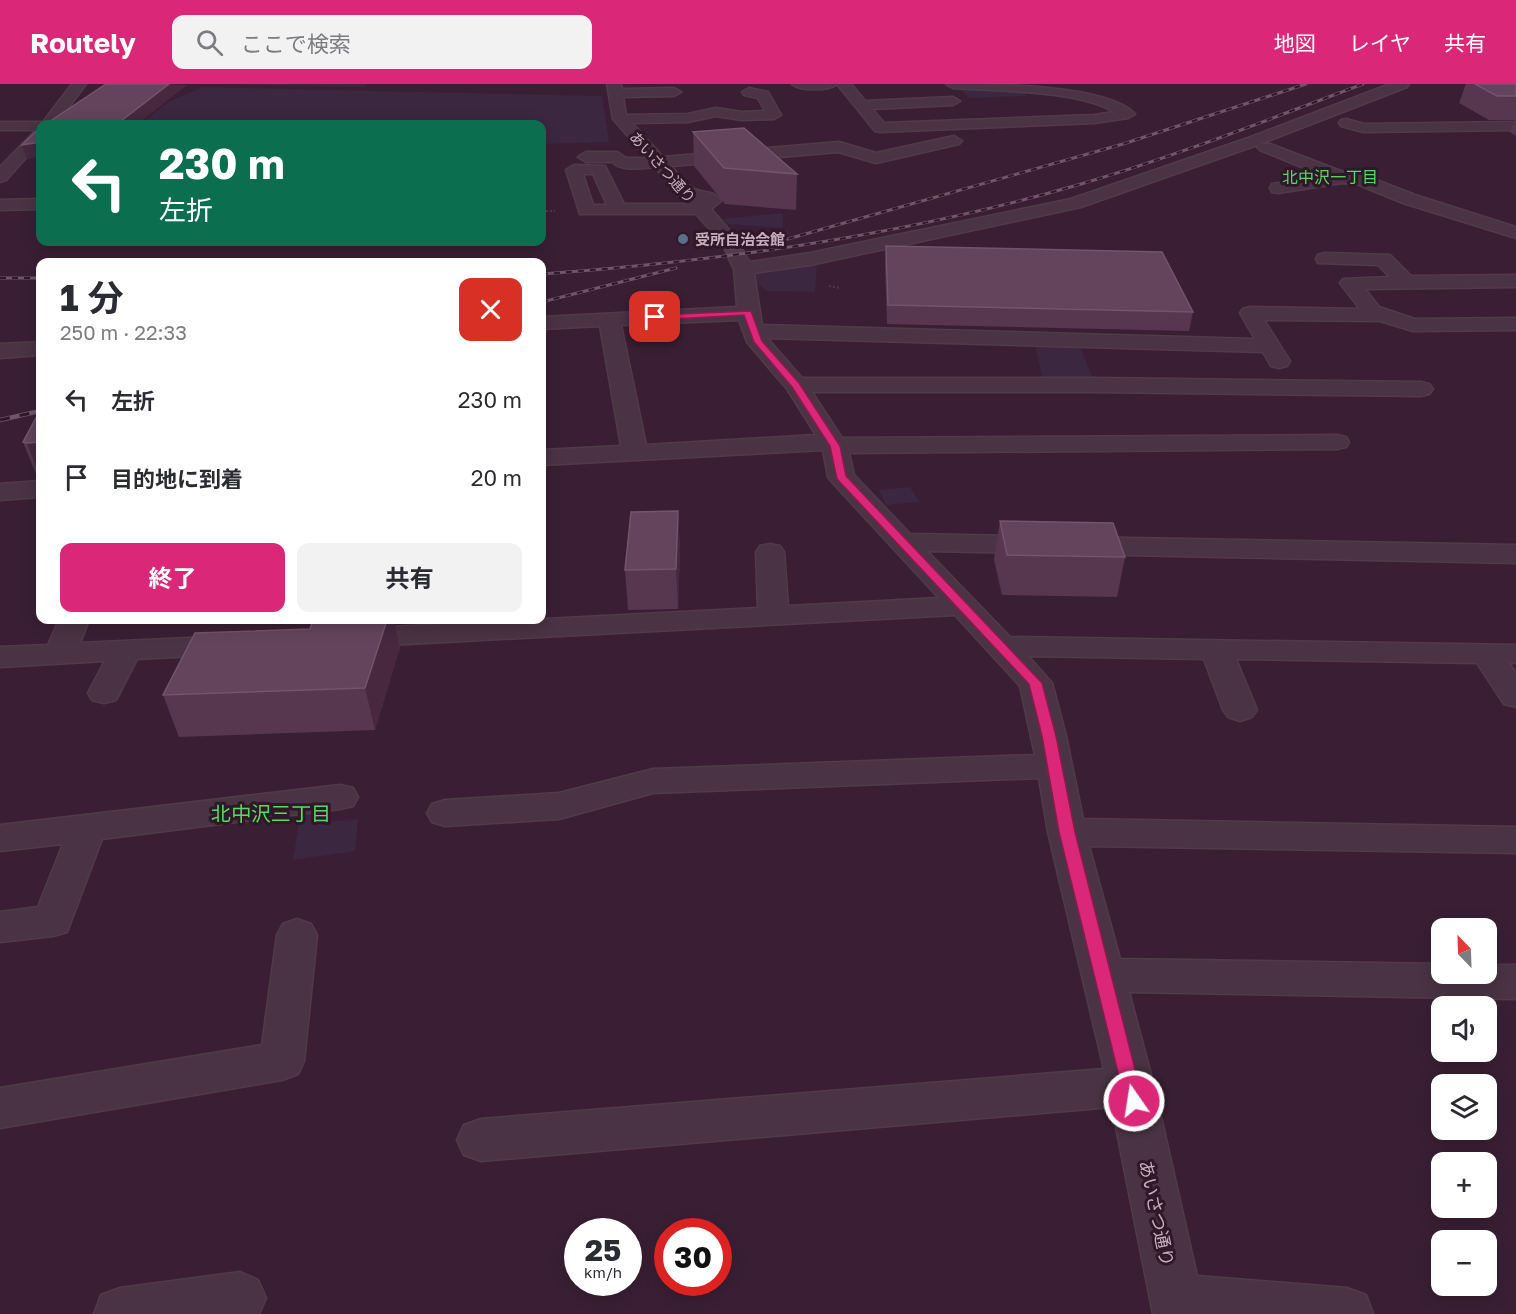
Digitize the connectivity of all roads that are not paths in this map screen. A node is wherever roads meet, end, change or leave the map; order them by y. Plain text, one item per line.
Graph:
1 (79, 84) edge
2 (799, 84) edge
3 (830, 84) edge
4 (844, 84) edge
5 (952, 84) edge
6 (1402, 84) edge
7 (615, 89) edge
8 (674, 92) dead end
9 (781, 94) dead end
10 (705, 95) dead end
11 (862, 105) junction
12 (1415, 111) dead end
13 (716, 112) junction
14 (794, 114) dead end
15 (774, 115) junction
16 (1394, 118) dead end
17 (52, 120) edge
18 (620, 120) junction
19 (1045, 120) junction
20 (1346, 123) dead end
21 (0, 126) edge
22 (36, 126) edge
23 (1516, 126) edge
24 (1424, 127) junction
25 (1444, 127) junction
26 (36, 138) edge
27 (954, 141) dead end
28 (1308, 148) dead end
29 (586, 158) dead end
30 (658, 162) junction
31 (3, 170) edge
32 (1373, 170) dead end
33 (1339, 176) junction
34 (1278, 188) dead end
35 (1367, 198) dead end
36 (1409, 199) junction
37 (36, 204) edge
38 (0, 205) edge
39 (700, 209) junction
40 (618, 210) dead end
41 (1516, 233) edge
42 (738, 256) junction
43 (1325, 259) dead end
44 (1516, 281) edge
45 (1406, 282) junction
46 (1371, 311) junction
47 (609, 320) junction
48 (750, 322) junction
49 (546, 323) edge
50 (1516, 324) edge
51 (1270, 346) junction
52 (36, 349) edge
53 (0, 351) edge
54 (796, 385) junction
55 (1295, 387) junction
56 (1421, 389) dead end
57 (1337, 442) dead end
58 (833, 444) junction
59 (635, 453) junction
60 (546, 458) edge
61 (36, 489) edge
62 (0, 492) edge
63 (902, 542) junction
64 (770, 552) dead end
65 (1516, 554) edge
66 (962, 606) junction
67 (774, 616) junction
68 (72, 624) edge
69 (322, 640) edge
70 (264, 643) edge
71 (1002, 646) junction
72 (126, 651) junction
73 (1218, 651) junction
74 (60, 654) junction
75 (1501, 654) edge
76 (0, 657) edge
77 (104, 693) dead end
78 (1516, 697) edge
79 (1240, 710) dead end
80 (1055, 766) junction
81 (340, 796) dead end
82 (445, 813) dead end
83 (88, 827) junction
84 (1067, 832) junction
85 (0, 838) edge
86 (1516, 840) edge
87 (0, 927) edge
88 (297, 935) dead end
89 (1102, 975) junction
90 (1516, 982) edge
91 (1131, 1086) junction
92 (0, 1108) edge
93 (481, 1140) dead end
94 (240, 1294) edge
95 (1173, 1310) edge
96 (120, 1314) edge
97 (1347, 1314) edge

1 - 17 street
2 - 3 street
4 - 11 street
5 - 19 street
6 - 42 street
7 - 8 street
7 - 18 street, あいさつ通り
9 - 15 street
10 - 13 street
11 - 19 street
11 - 19 street
12 - 25 street
13 - 15 street
13 - 18 street
14 - 15 street
16 - 24 street
18 - 30 street, あいさつ通り
20 - 24 street
21 - 22 street
23 - 25 street
24 - 25 street
26 - 31 street
27 - 30 street
28 - 33 street
29 - 30 street
30 - 39 street, あいさつ通り
32 - 33 street
33 - 34 street
33 - 36 street
35 - 36 street
36 - 41 street
37 - 38 street
39 - 40 street
39 - 42 street, あいさつ通り
42 - 48 street, あいさつ通り
43 - 45 street
44 - 45 street
45 - 46 street
46 - 50 street
46 - 51 street
47 - 48 street
47 - 49 street
47 - 59 street
48 - 51 street
48 - 54 street, あいさつ通り
51 - 55 street
52 - 53 street
54 - 55 street
54 - 58 street, あいさつ通り
55 - 56 street
57 - 58 street
58 - 59 street
58 - 63 street, あいさつ通り
59 - 60 street
61 - 62 street
63 - 65 street
63 - 66 street, あいさつ通り
64 - 67 street
66 - 67 street
66 - 71 street, あいさつ通り
67 - 69 street
68 - 74 street
70 - 72 street
71 - 73 street
71 - 80 street, あいさつ通り
72 - 74 street
72 - 77 street
73 - 75 street
73 - 79 street
74 - 76 street
75 - 78 street
80 - 82 street
80 - 84 street, あいさつ通り
81 - 83 street
83 - 85 street
83 - 87 street
84 - 86 street
84 - 89 street, あいさつ通り
88 - 92 street
89 - 90 street
89 - 91 street, あいさつ通り
91 - 93 street
91 - 95 street, あいさつ通り
94 - 96 street
95 - 97 street

